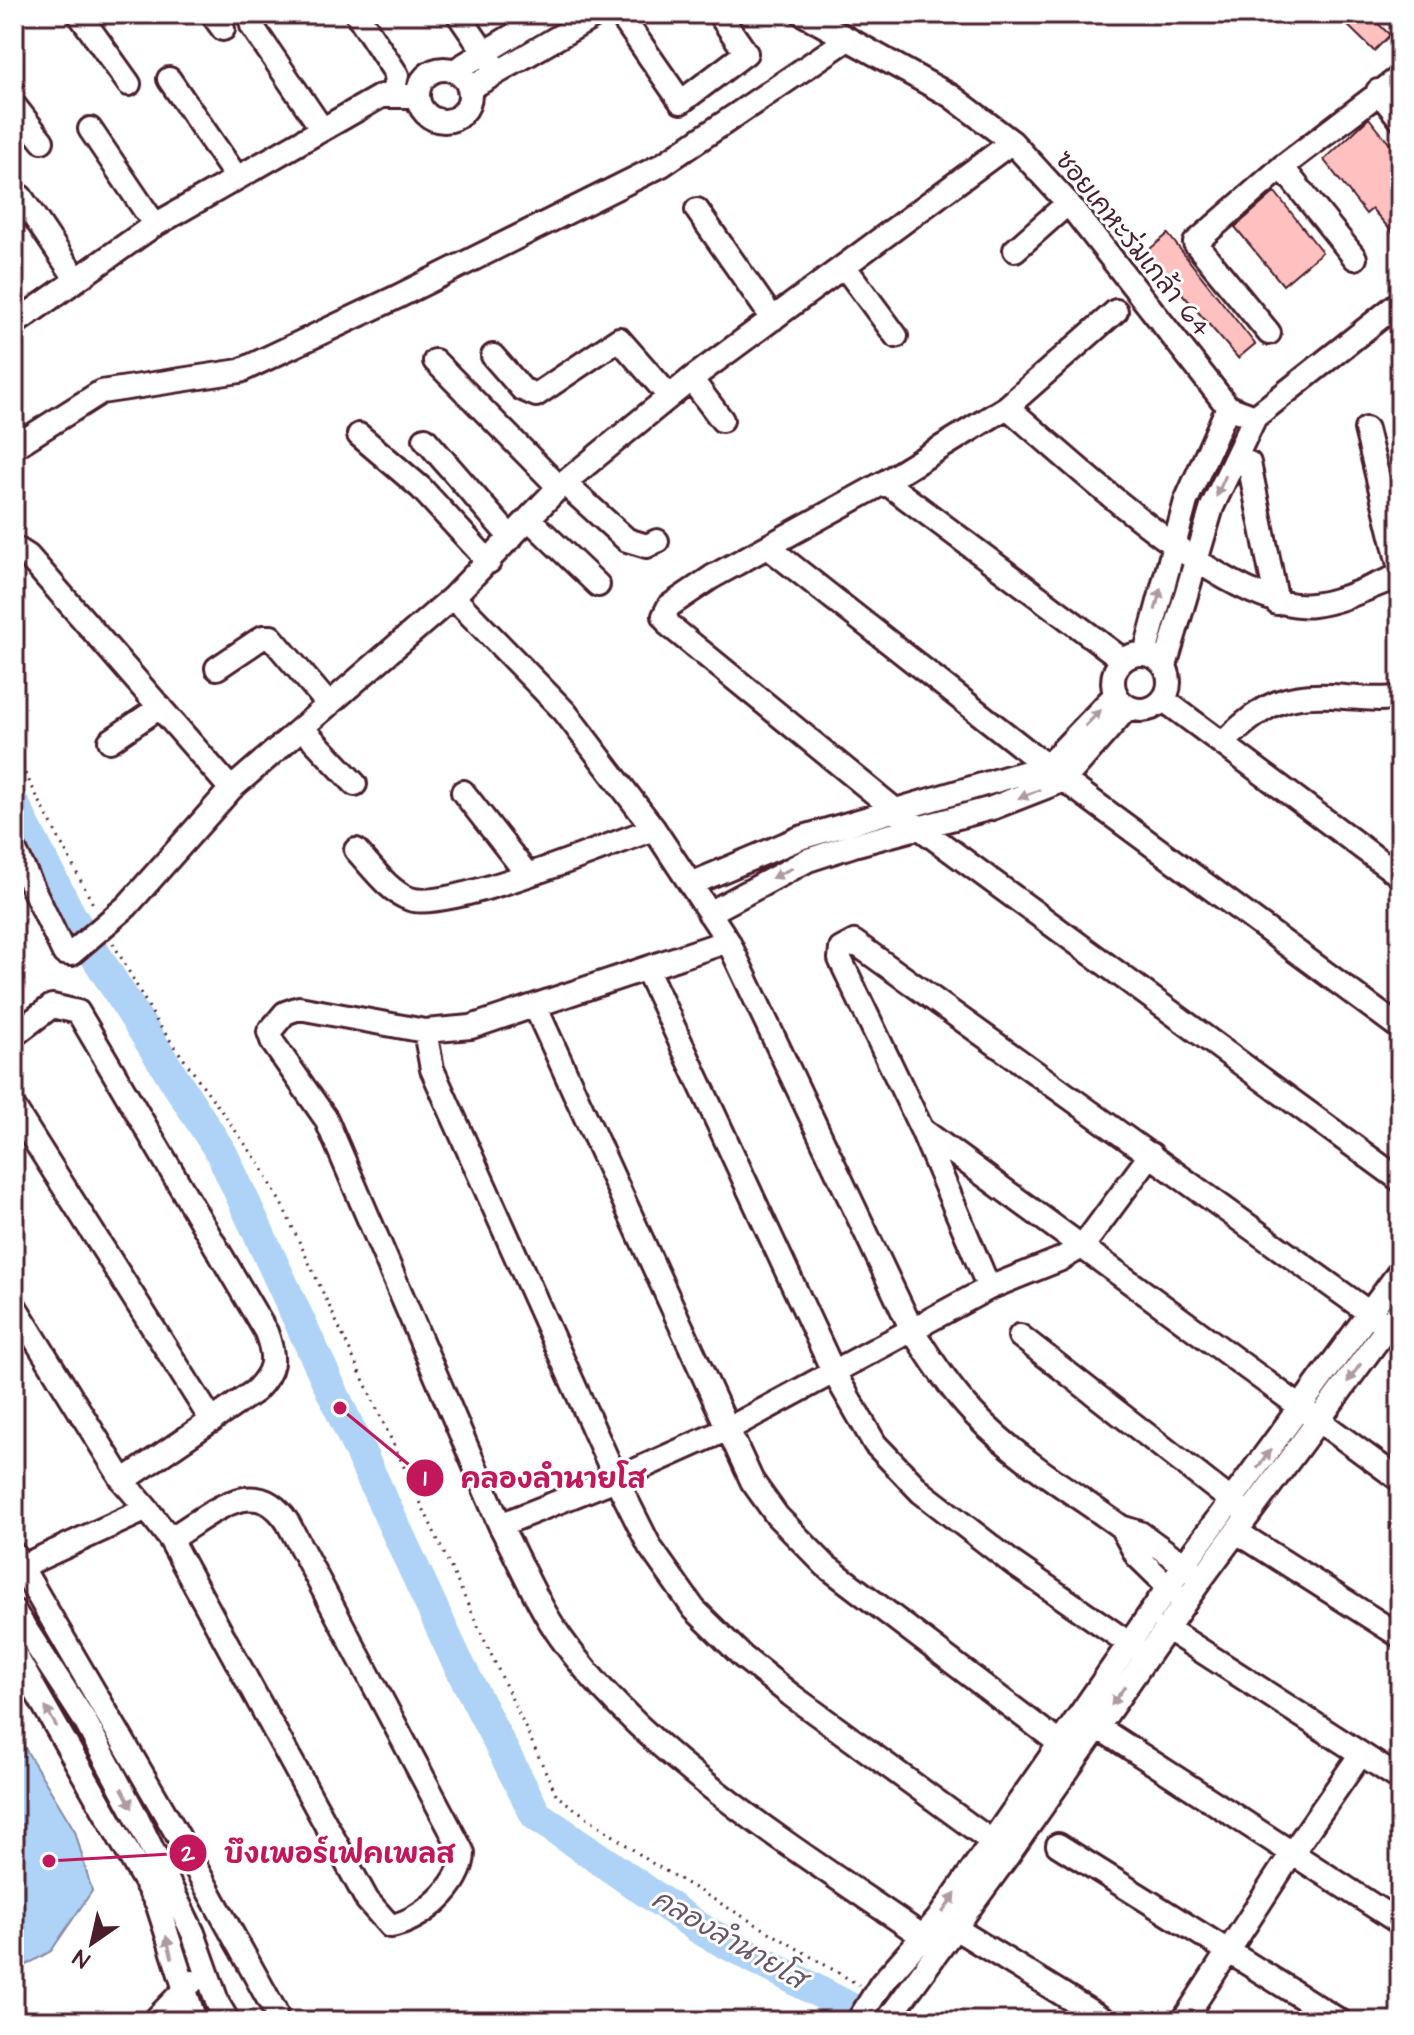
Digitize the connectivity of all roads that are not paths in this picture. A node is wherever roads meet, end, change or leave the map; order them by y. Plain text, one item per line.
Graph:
1 (79, 14) edge
2 (357, 14) edge
3 (458, 14) edge
4 (548, 14) edge
5 (620, 14) edge
6 (719, 14) edge
7 (803, 14) edge
8 (584, 18) edge
9 (252, 26) dead end
10 (848, 39) junction
11 (485, 52) junction
12 (454, 71) junction
13 (498, 73) junction
14 (1400, 77) edge
15 (169, 79) dead end
16 (129, 84) dead end
17 (469, 89) junction
18 (1378, 91) junction
19 (392, 96) junction
20 (418, 96) junction
21 (14, 105) edge
22 (1400, 119) edge
23 (90, 129) dead end
24 (322, 129) junction
25 (42, 141) dead end
26 (1012, 142) junction
27 (1282, 167) junction
28 (237, 178) junction
29 (21, 197) dead end
30 (1068, 203) junction
31 (697, 210) dead end
32 (157, 223) junction
33 (1015, 250) dead end
34 (1355, 258) dead end
35 (844, 266) junction
36 (77, 280) junction
37 (1400, 302) edge
38 (1116, 311) dead end
39 (773, 319) junction
40 (14, 324) edge
41 (1269, 333) dead end
42 (896, 336) dead end
43 (493, 356) dead end
44 (435, 361) dead end
45 (691, 379) junction
46 (669, 396) junction
47 (1007, 407) junction
48 (1228, 407) junction
49 (1255, 417) junction
50 (722, 420) dead end
51 (1366, 429) dead end
52 (359, 435) dead end
53 (425, 439) dead end
54 (14, 447) edge
55 (1249, 463) dead end
56 (885, 482) junction
57 (561, 485) junction
58 (529, 519) junction
59 (511, 538) junction
60 (657, 541) dead end
61 (1172, 544) junction
62 (768, 547) junction
63 (21, 552) edge
64 (1196, 558) junction
65 (489, 562) junction
66 (1400, 569) edge
67 (1400, 576) edge
68 (598, 585) dead end
69 (453, 597) junction
70 (1277, 603) junction
71 (1145, 654) junction
72 (1123, 660) junction
73 (1165, 666) junction
74 (217, 668) dead end
75 (1164, 700) junction
76 (1122, 701) junction
77 (1394, 703) edge
78 (329, 705) junction
79 (160, 707) junction
80 (302, 728) junction
81 (110, 741) dead end
82 (1224, 742) junction
83 (1056, 773) junction
84 (355, 784) dead end
85 (231, 789) junction
86 (463, 792) dead end
87 (894, 809) junction
88 (654, 829) junction
89 (921, 829) junction
90 (14, 849) edge
91 (356, 850) dead end
92 (527, 874) junction
93 (1400, 876) edge
94 (691, 884) junction
95 (709, 913) junction
96 (728, 941) junction
97 (647, 970) junction
98 (535, 1006) junction
99 (1400, 1028) edge
100 (425, 1031) junction
101 (14, 1035) edge
102 (14, 1108) edge
103 (922, 1130) junction
104 (1151, 1154) junction
105 (1400, 1180) edge
106 (1083, 1246) junction
107 (1400, 1271) edge
108 (989, 1288) junction
109 (14, 1305) edge
110 (1369, 1313) junction
111 (1396, 1324) edge
112 (912, 1330) junction
113 (1020, 1336) dead end
114 (833, 1371) junction
115 (1309, 1415) junction
116 (212, 1421) junction
117 (728, 1429) junction
118 (616, 1479) junction
119 (1400, 1480) edge
120 (123, 1481) junction
121 (147, 1509) junction
122 (1240, 1516) junction
123 (500, 1525) junction
124 (1121, 1527) junction
125 (170, 1539) junction
126 (16, 1563) edge
127 (1193, 1572) junction
128 (1177, 1595) junction
129 (14, 1611) edge
130 (1166, 1628) junction
131 (1400, 1636) edge
132 (1139, 1650) junction
133 (14, 1653) edge
134 (1096, 1726) junction
135 (1068, 1750) junction
136 (1361, 1754) junction
137 (1400, 1779) edge
138 (1058, 1845) dead end
139 (1001, 1848) junction
140 (1292, 1853) junction
141 (1400, 1923) edge
142 (955, 1928) junction
143 (931, 1942) junction
144 (1228, 1950) junction
145 (205, 1971) junction
146 (182, 1991) junction
147 (275, 2011) dead end
148 (154, 2021) edge
149 (195, 2021) edge
150 (228, 2021) edge
151 (858, 2021) edge
152 (887, 2021) edge
153 (1106, 2021) edge
154 (1183, 2021) edge
155 (1340, 2021) edge

1 - 16 street
2 - 19 street
3 - 11 street
4 - 11 street
5 - 6 street
7 - 10 street, ซอยเคหะร่มเกล้า 64
8 - 13 street
9 - 24 street
10 - 26 street, ซอยเคหะร่มเกล้า 64
10 - 54 street
11 - 12 street
11 - 13 street
12 - 17 street
12 - 20 street
13 - 17 street
14 - 18 street
15 - 28 street
17 - 20 street
18 - 22 street
18 - 27 street
19 - 20 street
19 - 24 street
21 - 25 street
23 - 32 street
24 - 28 street
26 - 30 street, ซอยเคหะร่มเกล้า 64
26 - 35 street
27 - 34 street
27 - 41 street
28 - 32 street
29 - 36 street
30 - 33 street
30 - 48 street, ซอยเคหะร่มเกล้า 64
31 - 39 street
32 - 36 street
35 - 39 street
35 - 42 street
36 - 40 street
37 - 49 street
38 - 47 street
39 - 45 street
43 - 46 street
44 - 57 street
45 - 46 street
45 - 50 street
46 - 57 street
47 - 56 street
47 - 61 street
48 - 49 street
48 - 61 street
49 -> 64 street
51 - 66 street
52 - 65 street
53 - 59 street
55 - 70 street
56 - 62 street
56 - 72 street
57 - 58 street
57 - 60 street
58 - 59 street
58 - 68 street
59 - 65 street
61 - 64 street
71 -> 61 street
62 - 83 street
62 - 87 street
63 - 79 street
64 - 70 street
64 - 73 street
65 - 69 street
67 - 70 street
69 - 78 street
69 - 88 street
71 - 72 street
71 - 73 street
72 - 76 street
73 - 75 street
74 - 78 street
75 - 76 street
75 - 82 street
76 - 83 street
77 - 82 street
78 - 80 street
79 - 81 street
79 - 85 street
80 - 84 street
80 - 85 street
82 - 93 street
83 - 87 street
83 -> 89 street
83 - 99 street
85 - 90 street
86 - 92 street
87 - 89 street
87 - 94 street
88 - 92 street
88 - 94 street
89 -> 95 street
89 - 105 street
91 - 92 street
94 - 95 street
95 - 96 street
96 - 97 street
96 - 112 street
97 - 98 street
97 - 114 street
98 - 100 street
98 - 117 street
100 - 118 street
100 - 123 street
101 - 116 street
102 - 116 street
103 - 104 street
103 - 106 street
103 - 108 street
104 - 106 street
104 - 110 street
106 - 108 street
106 - 115 street
107 - 110 street
108 - 112 street
109 - 120 street
110 - 111 street
110 - 115 street
111 -> 115 street
112 - 114 street
112 - 124 street
113 - 122 street
114 - 117 street
114 - 132 street
115 - 119 street
115 - 122 street
116 - 120 street
117 - 118 street
117 - 135 street
118 - 123 street
118 - 139 street
120 - 121 street
121 - 125 street
121 - 126 street
122 - 127 street
122 - 131 street
123 - 143 street
124 - 127 street
124 - 128 street
125 - 125 street
126 - 147 street
127 - 128 street
128 - 130 street
128 - 132 street
129 -> 145 street
130 - 132 street
130 - 136 street
132 -> 134 street
132 - 135 street
146 -> 133 street
134 - 135 street
134 - 140 street
135 - 139 street
136 - 137 street
136 - 140 street
138 - 144 street
139 - 142 street
143 -> 139 street
140 - 141 street
140 - 144 street
142 - 143 street
142 - 153 street
143 - 151 street
143 - 152 street
144 - 154 street
144 - 155 street
145 - 146 street
145 - 150 street
146 - 148 street
146 - 149 street

